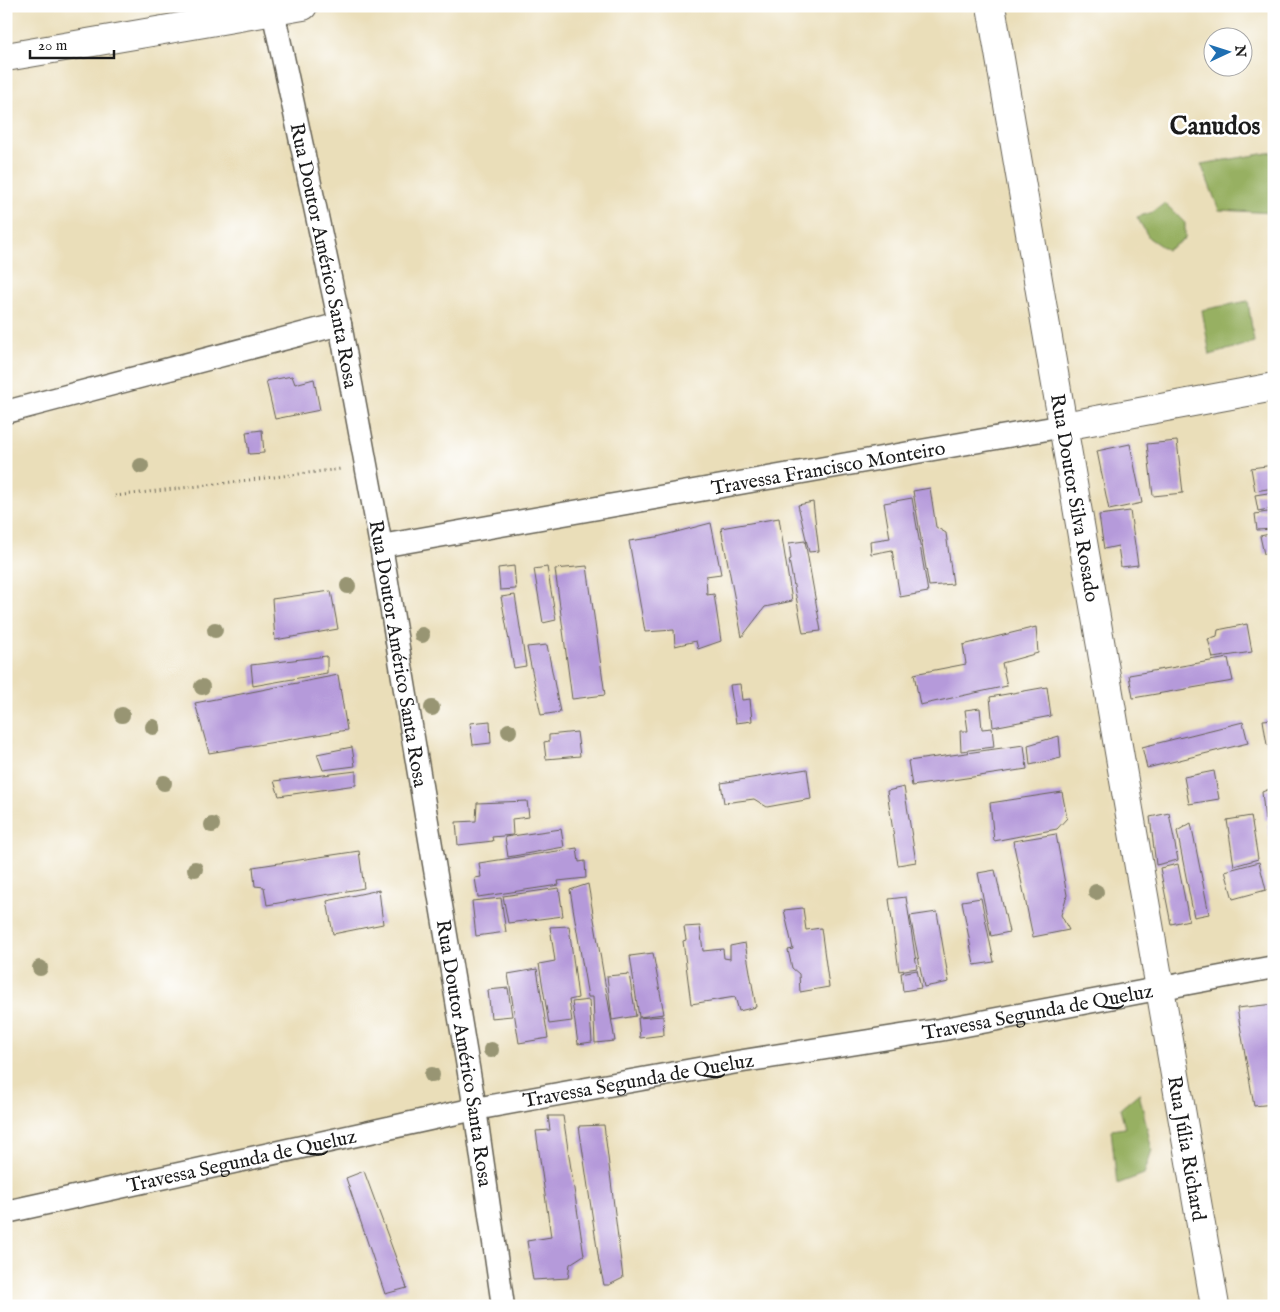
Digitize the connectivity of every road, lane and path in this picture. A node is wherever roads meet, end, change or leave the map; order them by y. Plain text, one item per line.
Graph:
1 (303, 6) edge
2 (991, 6) edge
3 (273, 9) edge
4 (6, 57) edge
5 (340, 324) junction
6 (1274, 387) edge
7 (6, 412) edge
8 (1064, 426) junction
9 (367, 466) junction
10 (115, 496) dead end
11 (381, 546) junction
12 (1274, 967) edge
13 (1159, 989) junction
14 (475, 1110) junction
15 (6, 1212) edge
16 (503, 1306) edge
17 (1215, 1306) edge

1 - 3 street
2 - 8 street, Rua Doutor Silva Rosado
3 - 4 street
3 - 5 street, Rua Doutor Américo Santa Rosa
5 - 7 street
5 - 9 street, Rua Doutor Américo Santa Rosa
6 - 8 street, Travessa Francisco Monteiro
8 - 11 street, Travessa Francisco Monteiro
8 - 13 street, Rua Doutor Silva Rosado
9 - 10 path
9 - 11 street, Rua Doutor Américo Santa Rosa
11 - 14 street, Rua Doutor Américo Santa Rosa
12 - 13 street, Travessa Segunda de Queluz
13 - 14 street, Travessa Segunda de Queluz
13 - 17 street, Rua Júlia Richard
14 - 15 street, Travessa Segunda de Queluz
14 - 16 street, Rua Doutor Américo Santa Rosa

